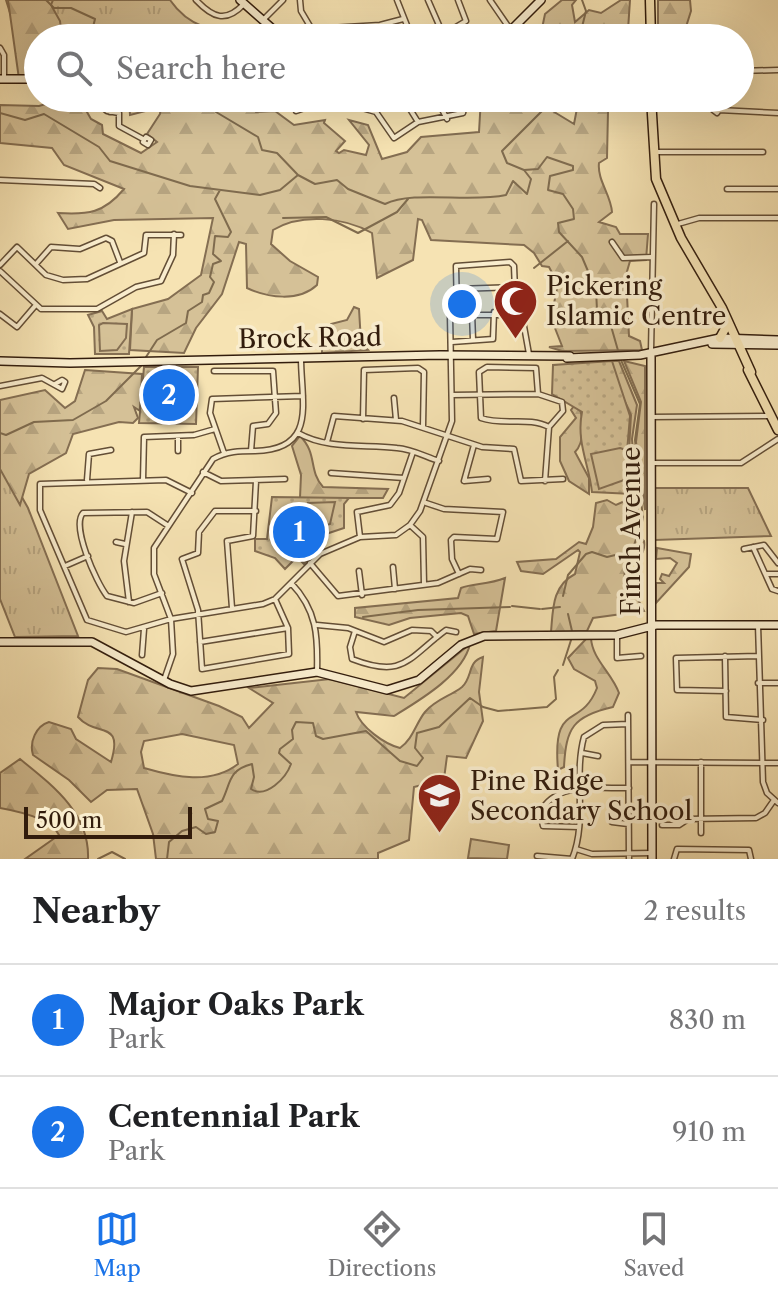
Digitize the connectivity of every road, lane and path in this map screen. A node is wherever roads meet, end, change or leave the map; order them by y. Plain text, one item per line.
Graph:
1 (196, 0) edge
2 (283, 0) edge
3 (300, 0) edge
4 (397, 0) edge
5 (428, 0) edge
6 (458, 0) edge
7 (490, 0) edge
8 (541, 0) edge
9 (650, 0) edge
10 (242, 2) edge
11 (264, 19) junction
12 (403, 19) junction
13 (269, 24) edge
14 (310, 24) edge
15 (384, 24) edge
16 (405, 24) edge
17 (441, 24) edge
18 (461, 24) edge
19 (505, 24) edge
20 (519, 24) edge
21 (651, 24) edge
22 (0, 49) edge
23 (778, 70) edge
24 (754, 71) edge
25 (2, 79) edge
26 (24, 79) edge
27 (110, 112) edge
28 (376, 112) edge
29 (412, 112) edge
30 (443, 112) edge
31 (463, 112) edge
32 (652, 112) edge
33 (754, 112) edge
34 (778, 113) edge
35 (447, 119) junction
36 (418, 122) junction
37 (143, 139) dead end
38 (653, 152) junction
39 (763, 152) dead end
40 (0, 180) edge
41 (100, 188) dead end
42 (727, 189) dead end
43 (778, 189) edge
44 (654, 204) dead end
45 (778, 218) edge
46 (678, 225) junction
47 (174, 234) junction
48 (181, 235) dead end
49 (14, 241) dead end
50 (612, 242) dead end
51 (17, 247) junction
52 (651, 257) junction
53 (120, 262) junction
54 (36, 264) junction
55 (0, 265) edge
56 (0, 271) edge
57 (515, 287) junction
58 (456, 289) junction
59 (718, 305) junction
60 (35, 306) junction
61 (494, 312) junction
62 (457, 313) junction
63 (472, 313) junction
64 (0, 314) edge
65 (516, 314) junction
66 (726, 327) junction
67 (720, 338) junction
68 (473, 340) junction
69 (735, 340) junction
70 (452, 342) junction
71 (778, 343) edge
72 (753, 344) junction
73 (651, 355) junction
74 (744, 355) junction
75 (525, 356) junction
76 (452, 357) junction
77 (301, 358) junction
78 (0, 359) edge
79 (214, 371) dead end
80 (751, 372) junction
81 (55, 384) dead end
82 (0, 386) edge
83 (538, 394) junction
84 (452, 395) junction
85 (480, 395) junction
86 (275, 396) junction
87 (303, 396) junction
88 (394, 398) dead end
89 (771, 415) junction
90 (651, 417) junction
91 (363, 419) junction
92 (396, 420) junction
93 (423, 426) junction
94 (549, 427) junction
95 (215, 429) junction
96 (778, 430) edge
97 (298, 433) junction
98 (448, 435) junction
99 (178, 436) junction
100 (778, 439) edge
101 (327, 442) junction
102 (474, 445) junction
103 (111, 450) dead end
104 (178, 451) dead end
105 (251, 451) junction
106 (413, 452) junction
107 (224, 453) junction
108 (439, 461) junction
109 (651, 463) junction
110 (203, 472) junction
111 (331, 473) dead end
112 (404, 478) junction
113 (285, 479) dead end
114 (488, 479) dead end
115 (563, 479) dead end
116 (143, 480) junction
117 (87, 481) junction
118 (256, 481) junction
119 (545, 481) junction
120 (192, 493) junction
121 (425, 502) junction
122 (256, 511) junction
123 (132, 512) junction
124 (167, 525) junction
125 (410, 525) junction
126 (360, 537) junction
127 (116, 542) dead end
128 (125, 544) junction
129 (753, 547) junction
130 (744, 549) dead end
131 (776, 554) edge
132 (88, 556) junction
133 (310, 563) junction
134 (778, 563) edge
135 (64, 566) junction
136 (393, 567) dead end
137 (481, 570) dead end
138 (359, 571) dead end
139 (459, 574) junction
140 (766, 574) junction
141 (778, 574) edge
142 (291, 583) junction
143 (199, 584) dead end
144 (424, 584) junction
145 (191, 588) junction
146 (395, 589) junction
147 (778, 591) edge
148 (162, 593) junction
149 (362, 595) junction
150 (275, 599) junction
151 (129, 602) junction
152 (232, 609) junction
153 (199, 614) junction
154 (171, 619) junction
155 (317, 625) junction
156 (758, 625) junction
157 (778, 625) edge
158 (652, 626) junction
159 (288, 628) junction
160 (144, 629) junction
161 (355, 631) junction
162 (456, 632) dead end
163 (617, 635) junction
164 (437, 637) junction
165 (0, 642) edge
166 (200, 642) junction
167 (142, 655) dead end
168 (641, 656) dead end
169 (725, 656) junction
170 (758, 656) junction
171 (317, 672) junction
172 (164, 680) junction
173 (758, 683) junction
174 (778, 683) edge
175 (726, 691) junction
176 (628, 715) dead end
177 (763, 720) junction
178 (628, 724) junction
179 (582, 753) junction
180 (598, 756) dead end
181 (629, 762) junction
182 (652, 762) junction
183 (701, 762) junction
184 (763, 763) junction
185 (778, 763) edge
186 (579, 788) junction
187 (629, 788) junction
188 (776, 802) edge
189 (701, 819) junction
190 (612, 822) dead end
191 (628, 824) junction
192 (662, 825) dead end
193 (579, 827) junction
194 (701, 833) dead end
195 (576, 849) junction
196 (537, 856) dead end
197 (599, 856) edge
198 (629, 856) edge
199 (652, 856) edge
200 (572, 859) edge
201 (674, 859) edge
202 (751, 859) edge

1 - 10 street
2 - 11 street
3 - 14 street
4 - 12 street
5 - 17 street
6 - 18 street
7 - 19 street
8 - 20 main road
9 - 21 main road
10 - 11 main road
11 - 13 main road
12 - 15 street
12 - 16 street
22 - 25 street
23 - 24 street
25 - 26 main road
27 - 37 street
28 - 36 street
29 - 36 street
30 - 35 street
31 - 35 street
32 - 38 main road
33 - 34 street
35 - 36 street
38 - 39 street
38 - 46 main road
40 - 41 street
42 - 43 street
44 - 52 street, Finch Avenue
45 - 46 street
46 - 59 main road
47 - 48 street
47 - 53 street
47 - 60 street
49 - 51 street
50 - 52 street
51 - 54 street
51 - 55 street
52 - 73 street, Finch Avenue
53 - 54 street
53 - 54 street
56 - 60 street
57 - 58 street
57 - 58 street
57 - 65 street
58 - 62 street
59 - 66 main road
59 - 69 main road
60 - 64 street
61 - 63 street
61 - 65 street
61 - 68 street
62 - 63 street
62 - 70 street
63 - 68 street
65 - 75 street
66 - 67 main road
66 - 69 main road
67 - 69 main road, Brock Road
67 - 73 main road, Brock Road
68 - 70 street
69 - 71 main road, Brock Road
69 - 72 main road, Brock Road
69 - 73 main road, Brock Road
69 - 74 main road
69 - 80 main road
70 - 76 street
71 - 72 main road, Brock Road
72 - 74 main road
73 - 75 main road, Brock Road
73 - 90 main road, Finch Avenue
74 - 80 main road
75 - 76 main road, Brock Road
76 - 77 main road, Brock Road
76 - 84 street
77 - 78 main road, Brock Road
77 - 87 street
79 - 86 street
80 - 89 main road
81 - 82 street
83 - 85 street
83 - 85 street
83 - 94 street
84 - 85 street
84 - 98 street
85 - 94 street
86 - 87 street
86 - 95 street
86 - 105 street
87 - 97 street
88 - 92 street
89 - 90 street
89 - 96 main road
90 - 109 main road, Finch Avenue
91 - 92 street
91 - 93 street
91 - 101 street
92 - 93 street
93 - 98 street
94 - 119 street
95 - 99 street
95 - 107 street
97 - 101 street
97 - 105 street
98 - 102 street
98 - 108 street
99 - 104 street
99 - 116 street
100 - 109 street
101 - 106 street
102 - 114 street
102 - 119 street
103 - 117 street
105 - 107 street
106 - 108 street
106 - 112 street
107 - 110 street
108 - 121 street
109 - 158 main road, Finch Avenue
110 - 118 street
110 - 120 street
111 - 112 street
112 - 126 street
113 - 118 street
115 - 119 street
116 - 117 street
116 - 120 street
117 - 135 street
118 - 122 street
120 - 124 street
121 - 125 street
121 - 139 street
122 - 145 street
122 - 152 street
123 - 124 street
123 - 128 street
123 - 132 street
124 - 148 street
125 - 126 street
125 - 144 street
126 - 133 street
127 - 128 street
128 - 151 street
129 - 130 street
129 - 131 street
129 - 140 street
131 - 134 street
132 - 135 street
132 - 151 street
133 - 142 street
133 - 149 street
135 - 160 street
136 - 146 street
137 - 139 street
138 - 149 street
139 - 144 street
140 - 141 street
140 - 147 street
142 - 150 street
142 - 155 street
143 - 145 street
144 - 146 street
145 - 153 street
146 - 149 street
148 - 151 street
148 - 154 street
150 - 152 street
150 - 159 street
152 - 153 street
153 - 154 street
153 - 166 street
154 - 160 street
154 - 172 street
155 - 161 street
155 - 171 street
156 - 157 main road
156 - 158 main road
156 - 170 street
158 - 163 main road
158 - 182 main road, Finch Avenue
159 - 166 street
159 - 166 street
160 - 167 street
161 - 164 street
161 - 164 street
162 - 164 street
163 - 168 street
163 - 171 main road
165 - 172 main road
169 - 170 street
169 - 175 street
169 - 175 street
170 - 173 street
171 - 172 main road
173 - 174 street
173 - 177 street
175 - 177 street
176 - 178 street
177 - 184 street
178 - 179 street
178 - 181 street
179 - 180 street
179 - 186 street
181 - 182 street
181 - 187 street
182 - 183 street
182 - 199 main road, Finch Avenue
183 - 184 street
183 - 189 street
184 - 185 street
184 - 188 street
186 - 187 street
186 - 193 street
186 - 193 street
187 - 191 street
188 - 189 street
189 - 192 street
189 - 194 street
190 - 191 street
191 - 198 street
193 - 195 street
195 - 197 street
195 - 200 street
196 - 200 street
197 - 198 street
198 - 199 street
201 - 202 street

